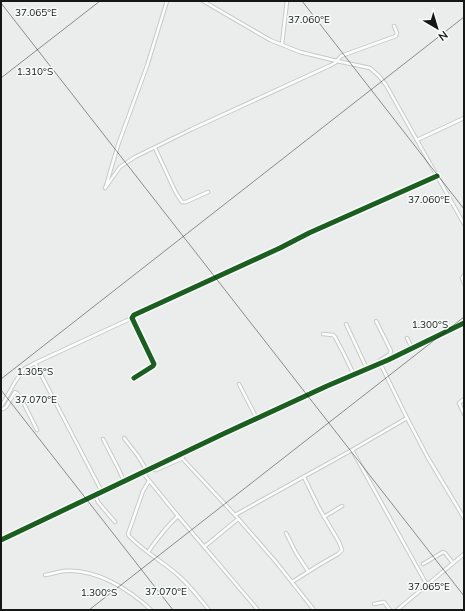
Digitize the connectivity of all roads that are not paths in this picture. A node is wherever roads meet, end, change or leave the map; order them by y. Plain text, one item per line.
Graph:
1 (167, 1) edge
2 (203, 1) edge
3 (287, 1) edge
4 (394, 26) dead end
5 (282, 44) junction
6 (337, 61) junction
7 (464, 118) edge
8 (417, 140) junction
9 (155, 148) junction
10 (437, 176) junction
11 (208, 192) dead end
12 (464, 224) edge
13 (464, 275) edge
14 (464, 283) edge
15 (132, 318) junction
16 (376, 321) dead end
17 (464, 323) edge
18 (346, 324) dead end
19 (323, 334) dead end
20 (407, 338) dead end
21 (412, 348) junction
22 (35, 362) junction
23 (379, 363) junction
24 (367, 368) junction
25 (354, 374) junction
26 (134, 378) dead end
27 (239, 384) dead end
28 (464, 399) edge
29 (1, 408) edge
30 (464, 414) edge
31 (407, 418) junction
32 (257, 419) junction
33 (38, 430) dead end
34 (124, 438) dead end
35 (103, 439) dead end
36 (352, 450) junction
37 (179, 455) junction
38 (183, 458) junction
39 (151, 469) junction
40 (147, 471) junction
41 (143, 473) junction
42 (304, 477) junction
43 (124, 481) junction
44 (149, 481) junction
45 (102, 492) junction
46 (95, 495) junction
47 (342, 506) dead end
48 (235, 515) junction
49 (178, 516) junction
50 (324, 517) junction
51 (238, 518) junction
52 (464, 518) edge
53 (114, 522) dead end
54 (286, 533) dead end
55 (1, 540) edge
56 (204, 548) junction
57 (148, 552) junction
58 (464, 554) edge
59 (453, 563) junction
60 (423, 564) dead end
61 (308, 571) junction
62 (45, 575) dead end
63 (292, 582) junction
64 (427, 585) junction
65 (374, 604) dead end
66 (151, 610) edge
67 (209, 610) edge
68 (258, 610) edge
69 (313, 610) edge
70 (390, 610) edge
71 (398, 610) edge

1 - 9 street
2 - 5 street
3 - 5 street
4 - 6 street
5 - 6 street
6 - 8 street
6 - 9 street
7 - 8 street
8 - 10 street
9 - 11 street
10 - 12 street
10 - 15 street
13 - 14 street
15 - 22 street
15 - 26 street
16 - 23 street
17 - 21 street
18 - 24 street
19 - 25 street
20 - 21 street
21 - 23 street
22 - 29 street
22 - 45 street
23 - 24 street
23 - 31 street
24 - 25 street
25 - 32 street
27 - 32 street
28 - 30 street
29 - 33 street
31 - 36 street
31 - 52 street
32 - 37 street
34 - 40 street
35 - 43 street
36 - 42 street
36 - 64 street
37 - 38 street
37 - 39 street
38 - 39 street
38 - 48 street
39 - 40 street
40 - 41 street
41 - 43 street
41 - 44 street
42 - 48 street
42 - 50 street
43 - 45 street
44 - 49 street
44 - 57 street
45 - 46 street
46 - 53 street
46 - 55 street
47 - 50 street
48 - 51 street
49 - 56 street
49 - 57 street
50 - 61 street
51 - 56 street
51 - 63 street
54 - 61 street
56 - 68 street
57 - 67 street
58 - 59 street
59 - 60 street
59 - 64 street
61 - 63 street
62 - 66 street
63 - 69 street
64 - 71 street
65 - 70 street

